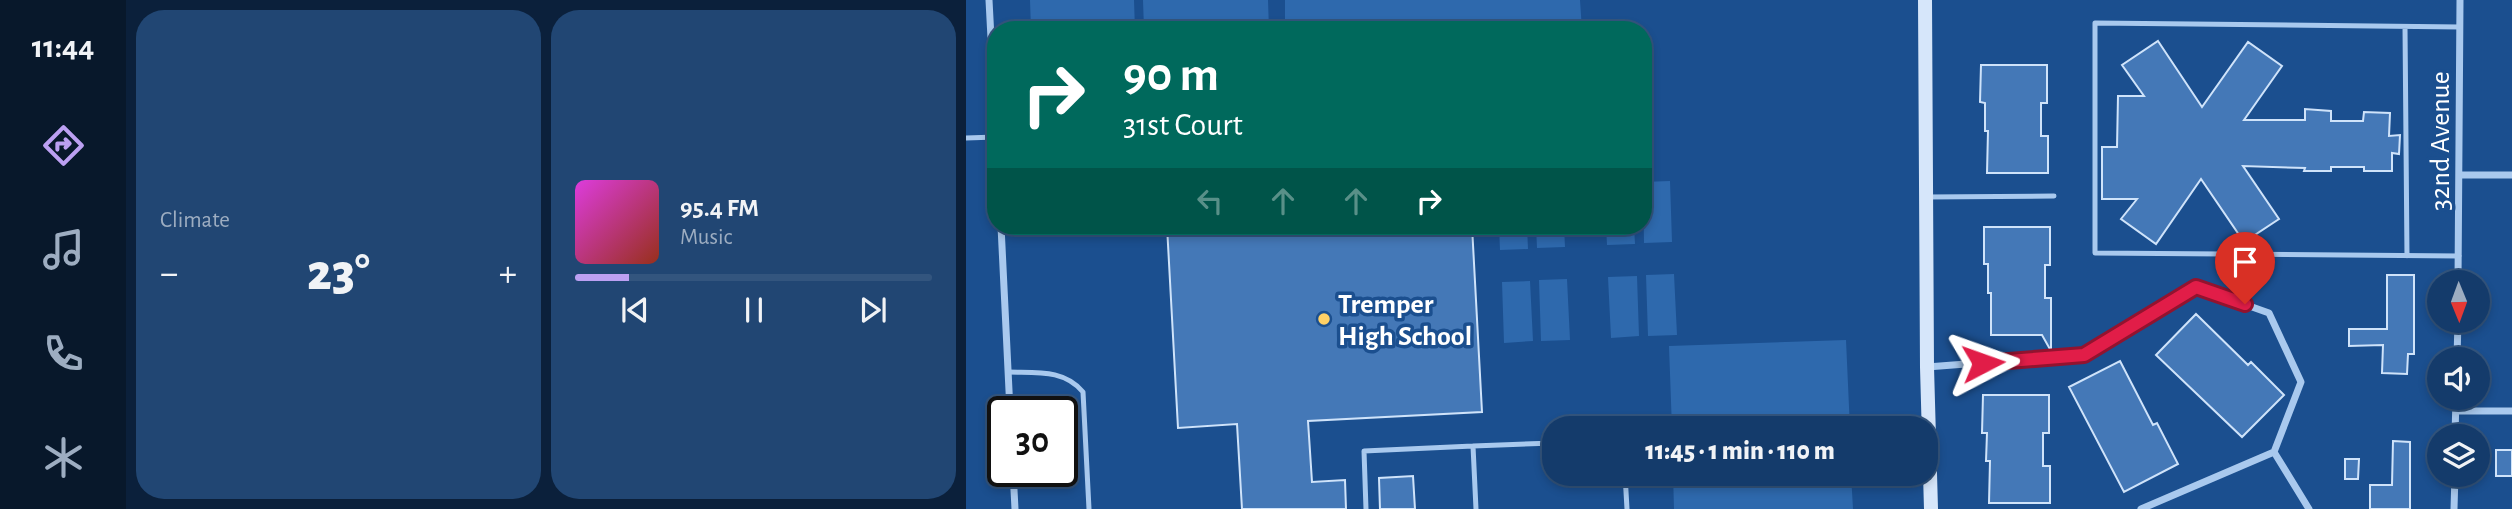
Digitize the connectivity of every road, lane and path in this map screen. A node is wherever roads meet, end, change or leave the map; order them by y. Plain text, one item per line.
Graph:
1 (989, 0) edge
2 (1925, 0) edge
3 (2460, 0) edge
4 (990, 21) edge
5 (2405, 27) junction
6 (2460, 27) junction
7 (987, 136) edge
8 (966, 138) edge
9 (2460, 175) junction
10 (2512, 175) edge
11 (2054, 196) dead end
12 (1926, 197) junction
13 (1001, 235) edge
14 (2407, 256) junction
15 (2459, 256) junction
16 (2458, 270) edge
17 (1927, 367) junction
18 (1008, 372) junction
19 (1009, 396) edge
20 (2456, 411) joint
21 (2512, 411) edge
22 (2455, 424) edge
23 (1542, 443) edge
24 (1473, 446) junction
25 (2274, 452) junction
26 (1626, 486) edge
27 (1014, 487) edge
28 (2455, 487) edge
29 (1016, 509) edge
30 (1088, 509) edge
31 (1366, 509) edge
32 (1476, 509) edge
33 (1627, 509) edge
34 (1931, 509) edge
35 (2142, 509) edge
36 (2309, 509) edge
37 (2454, 509) edge

1 - 4 street
2 - 12 street
3 - 6 street, 32nd Avenue
5 - 6 lane
5 - 14 lane
5 - 14 lane
6 - 9 street, 32nd Avenue
7 - 8 lane
9 - 10 street
9 - 15 street, 32nd Avenue
11 - 12 lane
12 - 17 street
13 - 18 street
14 - 15 lane
15 - 16 street, 32nd Avenue
17 - 25 street
17 - 34 street
18 - 19 street
18 - 30 lane
20 - 21 street
20 - 22 street
23 - 24 lane
24 - 31 lane
24 - 32 lane
25 - 35 street
25 - 36 street
26 - 33 lane
27 - 29 street
28 - 37 street

